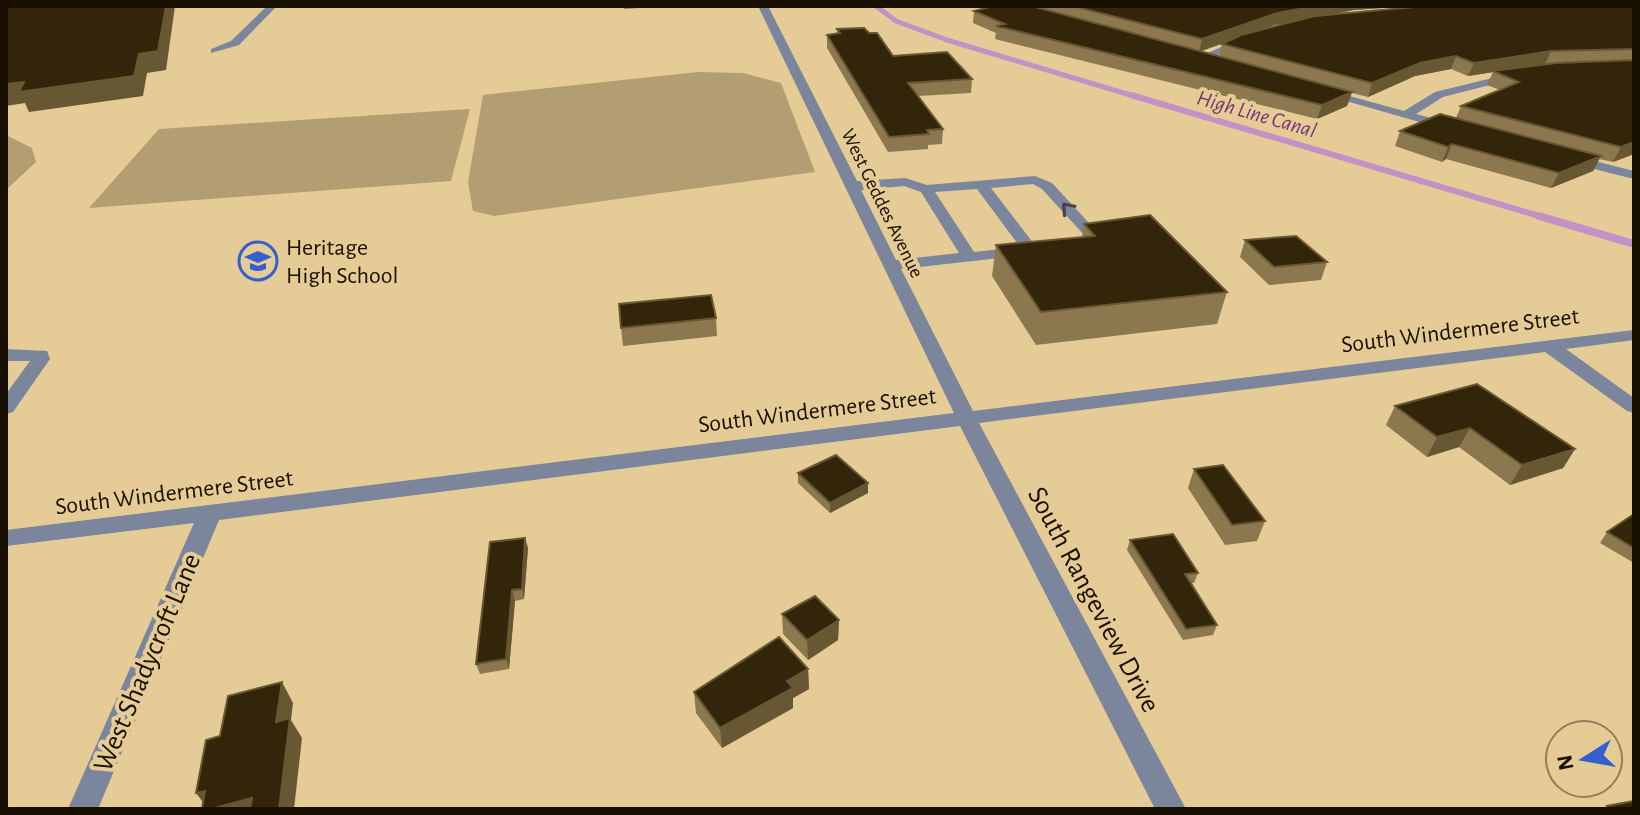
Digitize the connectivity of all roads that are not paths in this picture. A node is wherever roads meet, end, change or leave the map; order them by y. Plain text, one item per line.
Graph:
1 (272, 6) edge
2 (763, 6) edge
3 (1259, 35) edge
4 (215, 51) dead end
5 (1183, 56) edge
6 (1197, 60) junction
7 (1212, 64) edge
8 (1527, 75) edge
9 (1317, 91) edge
10 (1406, 115) junction
11 (1467, 131) edge
12 (1558, 155) edge
13 (1634, 175) edge
14 (981, 185) junction
15 (853, 186) junction
16 (926, 189) junction
17 (1076, 246) edge
18 (969, 257) junction
19 (892, 265) junction
20 (1634, 335) edge
21 (1548, 345) junction
22 (6, 355) edge
23 (1634, 407) edge
24 (6, 408) edge
25 (966, 417) junction
26 (209, 515) junction
27 (6, 538) edge
28 (83, 809) edge
29 (1171, 809) edge

1 - 4 street
2 - 15 street, West Geddes Avenue
3 - 6 street
5 - 6 street
6 - 7 street
8 - 10 street
9 - 10 street
10 - 11 street
12 - 13 street
14 - 16 street
17 -> 14 street
14 - 18 street
15 - 16 street
15 - 19 street, West Geddes Avenue
16 - 18 street
18 - 19 street
19 - 25 street, West Geddes Avenue
20 - 21 street, South Windermere Street
21 - 23 street
21 - 25 street, South Windermere Street
22 - 24 street
25 - 26 street, South Windermere Street
25 - 29 street, South Rangeview Drive
26 - 27 street, South Windermere Street
26 - 28 street, West Shadycroft Lane

